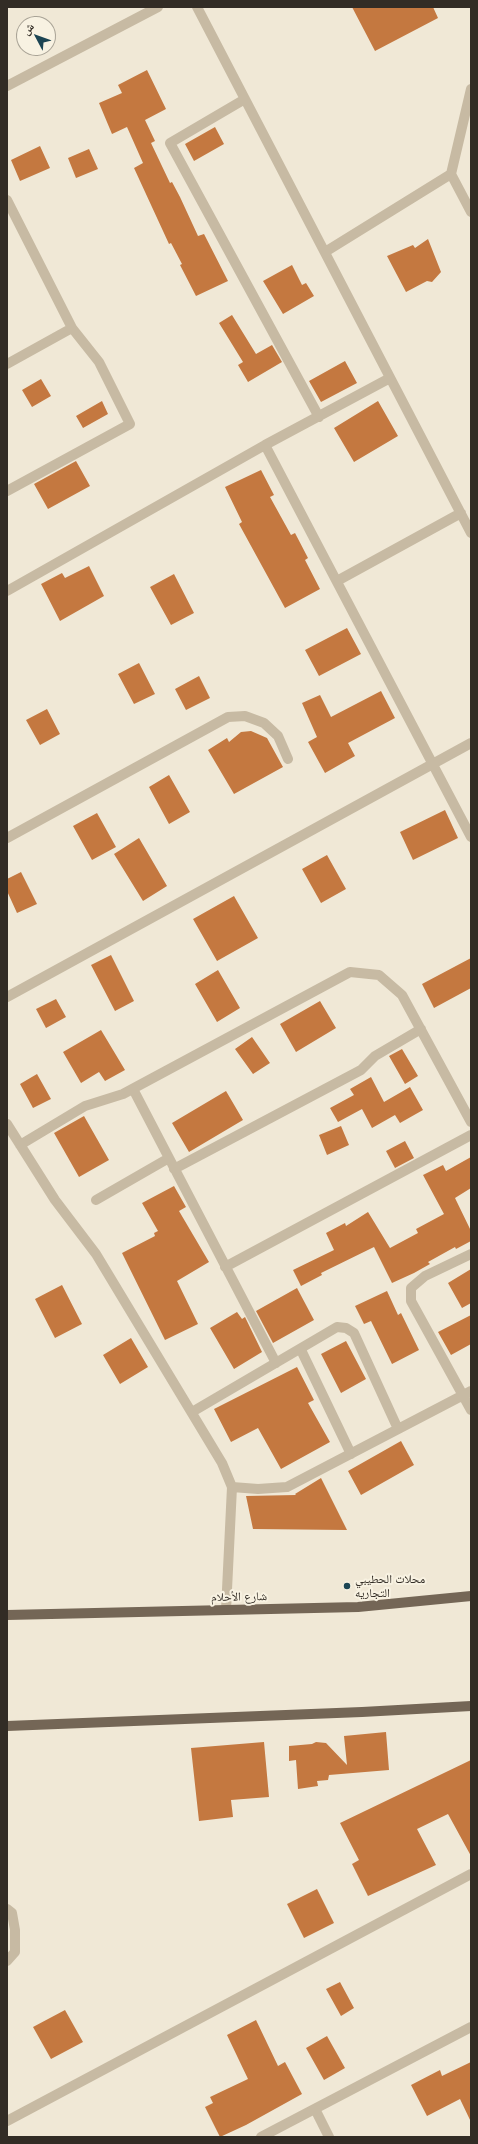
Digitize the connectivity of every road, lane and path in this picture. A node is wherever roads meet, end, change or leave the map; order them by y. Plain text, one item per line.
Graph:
1 (158, 7) edge
2 (197, 7) edge
3 (7, 86) edge
4 (471, 89) edge
5 (245, 99) junction
6 (451, 174) junction
7 (7, 200) edge
8 (471, 212) edge
9 (11, 218) edge
10 (325, 252) junction
11 (72, 328) junction
12 (7, 364) edge
13 (390, 378) junction
14 (319, 417) junction
15 (265, 445) junction
16 (7, 490) edge
17 (461, 513) junction
18 (471, 533) edge
19 (336, 581) junction
20 (7, 591) edge
21 (471, 743) edge
22 (288, 759) dead end
23 (433, 764) junction
24 (7, 836) edge
25 (471, 837) edge
26 (7, 997) edge
27 (421, 1029) junction
28 (133, 1089) junction
29 (471, 1122) edge
30 (7, 1124) edge
31 (471, 1136) edge
32 (20, 1145) junction
33 (169, 1158) junction
34 (174, 1170) junction
35 (96, 1200) dead end
36 (471, 1254) edge
37 (225, 1267) junction
38 (301, 1350) junction
39 (276, 1363) junction
40 (467, 1393) edge
41 (471, 1410) edge
42 (192, 1412) junction
43 (398, 1429) junction
44 (351, 1454) junction
45 (232, 1488) junction
46 (471, 1596) edge
47 (226, 1610) junction
48 (7, 1615) edge
49 (471, 1706) edge
50 (7, 1726) edge
51 (471, 1874) edge
52 (7, 1909) edge
53 (7, 1962) edge
54 (471, 2027) edge
55 (315, 2109) junction
56 (7, 2121) edge
57 (261, 2137) edge
58 (329, 2137) edge

1 - 3 street
2 - 5 street
4 - 6 street
5 - 10 street
5 - 14 street
6 - 8 street
6 - 10 street
7 - 9 street
9 - 11 street
10 - 13 street
11 - 12 street
11 - 16 street
13 - 14 street
13 - 17 street
14 - 15 street
15 - 19 street
15 - 20 street
17 - 18 street
17 - 19 street
19 - 23 street
21 - 23 street
22 - 24 street
23 - 25 street
23 - 26 street
27 - 28 street
27 - 29 street
27 - 34 street
28 - 32 street
28 - 33 street
30 - 32 street
31 - 37 street
32 - 42 street
33 - 34 street
33 - 35 street
34 - 37 street
36 - 40 street
37 - 39 street
38 - 39 street
38 - 43 street
38 - 44 street
39 - 42 street
40 - 41 street
40 - 43 street
42 - 45 street
43 - 44 street
44 - 45 street
45 - 47 street
46 - 47 main road, شارع الأحلام
47 - 48 main road, شارع الأحلام
49 - 50 main road
51 - 56 street
52 - 53 street
54 - 55 street
55 - 57 street
55 - 58 street

